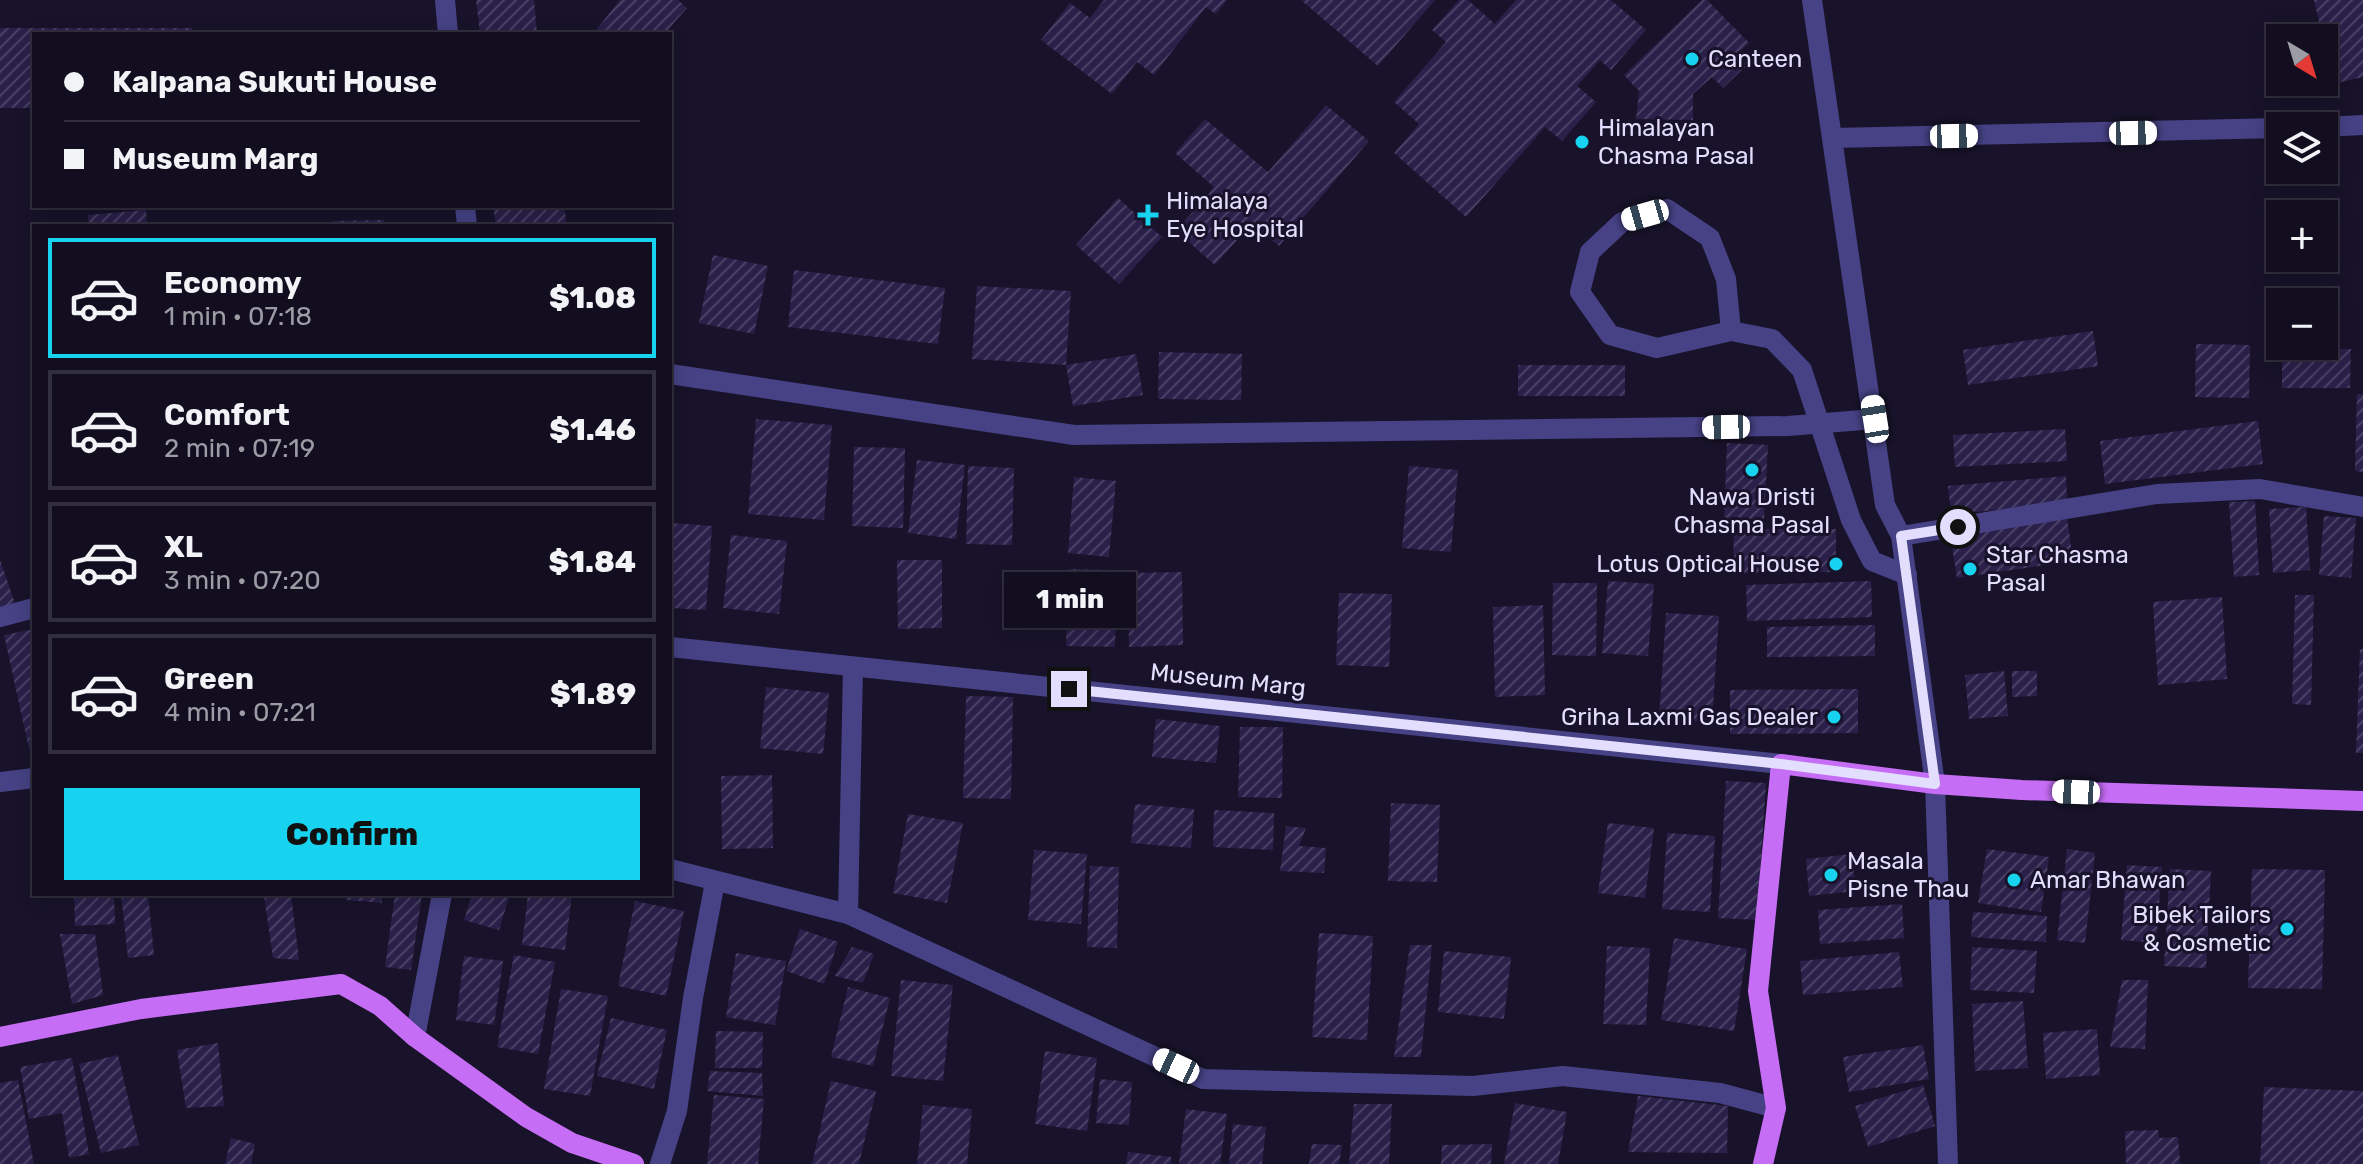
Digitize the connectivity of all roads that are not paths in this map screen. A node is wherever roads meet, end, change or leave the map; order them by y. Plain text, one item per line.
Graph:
1 (445, 0) edge
2 (1812, 0) edge
3 (448, 32) edge
4 (2363, 125) edge
5 (2338, 126) edge
6 (2266, 128) edge
7 (1833, 138) junction
8 (1731, 331) junction
9 (672, 374) edge
10 (1875, 419) junction
11 (1822, 423) junction
12 (2363, 507) edge
13 (1901, 536) junction
14 (1907, 575) junction
15 (32, 609) edge
16 (0, 617) edge
17 (672, 647) edge
18 (853, 667) junction
19 (1781, 764) junction
20 (32, 778) edge
21 (0, 782) edge
22 (1935, 784) junction
23 (2363, 801) edge
24 (672, 870) edge
25 (715, 882) junction
26 (442, 896) edge
27 (848, 914) junction
28 (0, 1037) edge
29 (415, 1037) junction
30 (1776, 1108) junction
31 (634, 1164) edge
32 (660, 1164) edge
33 (1763, 1164) edge
34 (1948, 1164) edge

1 - 3 street
2 - 7 street
4 - 5 street
6 - 7 street
7 - 10 street
8 - 8 street
8 - 11 street
9 - 11 street
10 - 11 street
10 - 13 street
11 - 14 street
12 - 13 street
13 - 14 street
14 - 22 street
15 - 16 street
17 - 18 street, Museum Marg
18 - 19 street, Museum Marg
18 - 27 street
19 - 22 main road
19 - 30 main road
20 - 21 street
22 - 23 main road
22 - 34 street
24 - 25 street
25 - 27 street
25 - 32 street
26 - 29 street
27 - 30 street
28 - 29 main road
29 - 31 main road
30 - 33 main road

